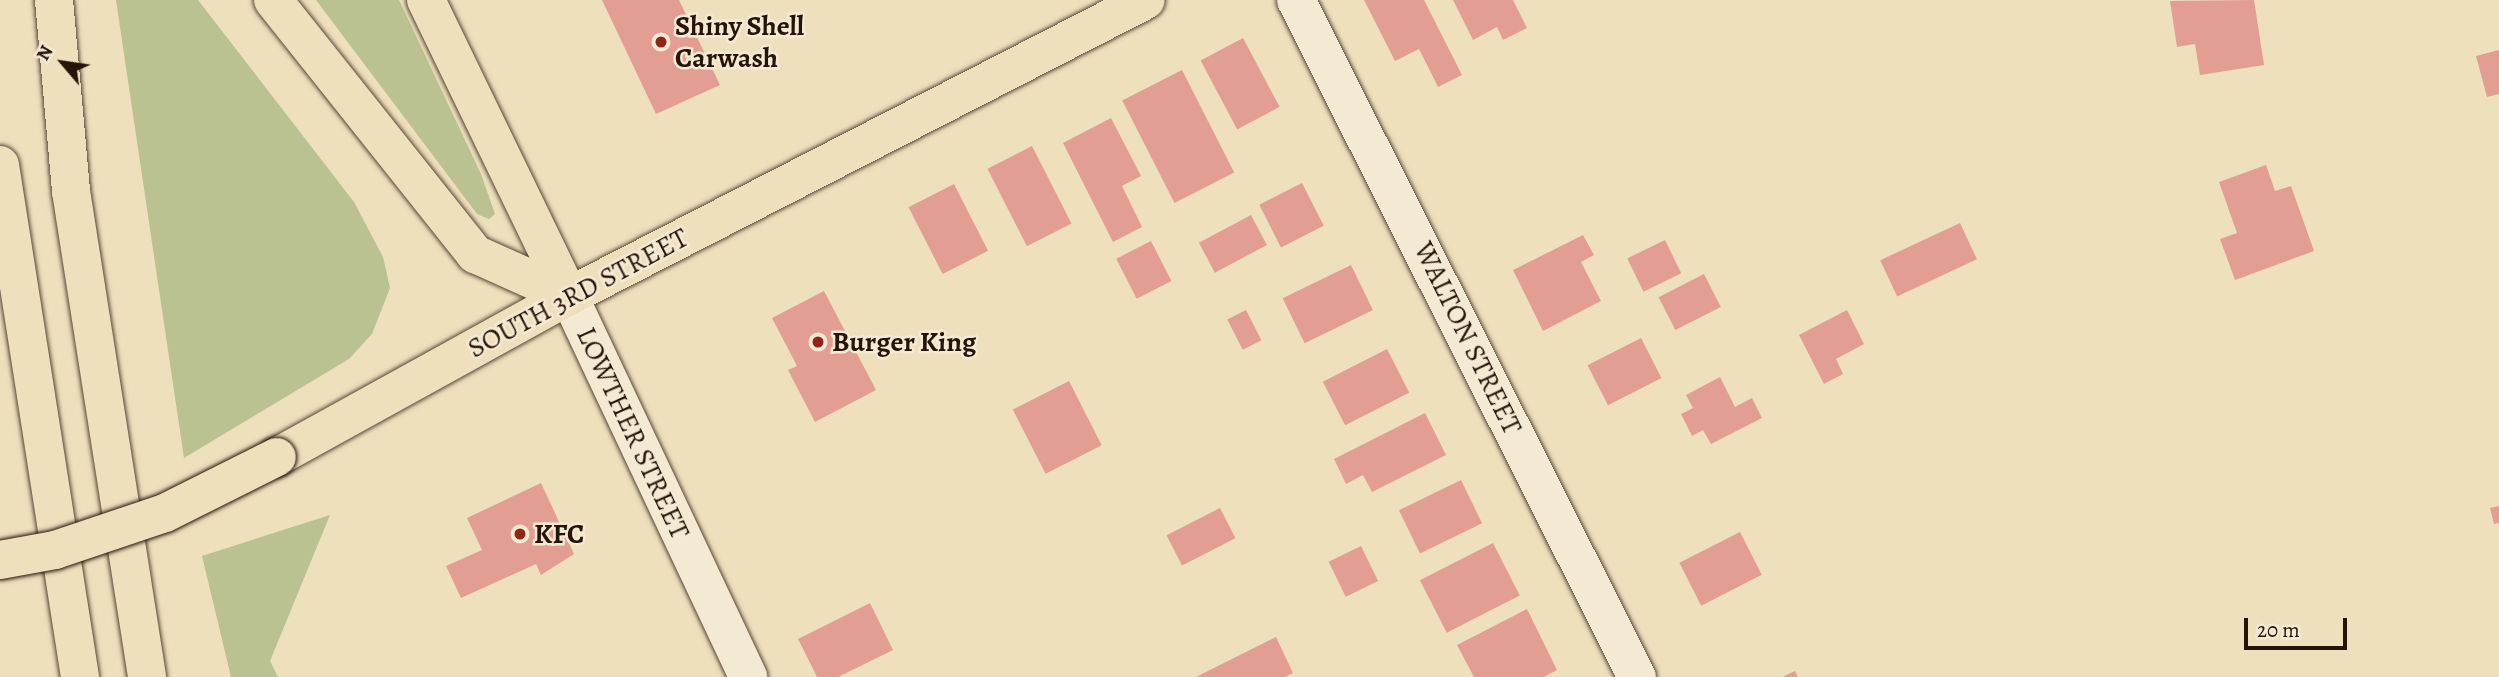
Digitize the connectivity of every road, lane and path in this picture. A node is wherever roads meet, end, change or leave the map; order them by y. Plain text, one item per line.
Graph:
1 (54, 0) edge
2 (273, 0) edge
3 (426, 0) edge
4 (1146, 0) edge
5 (1296, 0) edge
6 (0, 164) edge
7 (569, 296) junction
8 (0, 560) edge
9 (80, 677) edge
10 (147, 677) edge
11 (748, 677) edge
12 (1637, 677) edge

1 - 10 main road
2 - 7 main road
3 - 7 main road, LOWTHER STREET
4 - 7 main road, SOUTH 3RD STREET
5 - 12 street, WALTON STREET
6 - 9 main road
7 - 8 main road, SOUTH 3RD STREET, bridge
7 - 11 street, LOWTHER STREET

